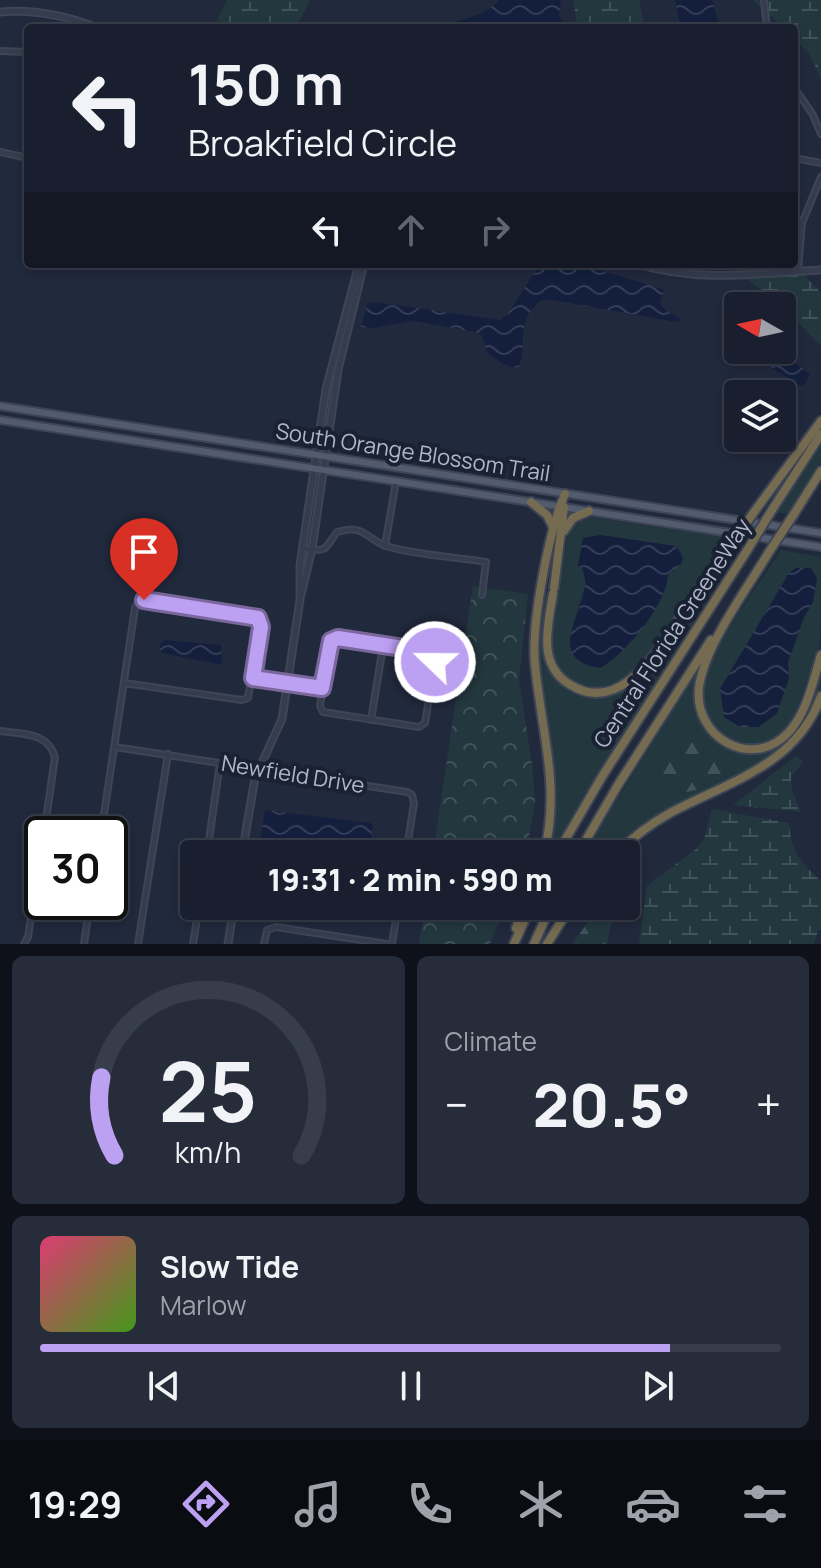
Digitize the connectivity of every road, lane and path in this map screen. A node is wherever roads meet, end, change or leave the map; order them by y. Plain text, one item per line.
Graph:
1 (764, 0) edge
2 (0, 12) edge
3 (85, 24) edge
4 (767, 24) edge
5 (0, 51) edge
6 (24, 52) edge
7 (798, 94) edge
8 (821, 134) edge
9 (0, 152) edge
10 (24, 157) edge
11 (798, 159) edge
12 (821, 163) edge
13 (821, 177) edge
14 (798, 222) edge
15 (802, 223) junction
16 (361, 268) edge
17 (361, 268) edge
18 (654, 268) edge
19 (821, 268) edge
20 (798, 271) junction
21 (330, 369) junction
22 (338, 370) junction
23 (0, 406) edge
24 (0, 420) edge
25 (821, 421) edge
26 (140, 428) junction
27 (821, 434) edge
28 (114, 438) junction
29 (316, 455) junction
30 (325, 456) junction
31 (314, 469) junction
32 (323, 470) junction
33 (821, 471) edge
34 (442, 475) junction
35 (396, 481) junction
36 (421, 485) junction
37 (565, 494) junction
38 (531, 502) junction
39 (562, 507) junction
40 (589, 511) junction
41 (821, 533) edge
42 (557, 535) junction
43 (385, 546) junction
44 (821, 547) edge
45 (302, 548) junction
46 (312, 549) junction
47 (769, 552) junction
48 (482, 595) dead end
49 (300, 600) junction
50 (383, 646) junction
51 (821, 655) edge
52 (253, 678) junction
53 (124, 683) junction
54 (288, 683) junction
55 (322, 688) junction
56 (821, 696) edge
57 (371, 720) junction
58 (1, 731) edge
59 (0, 738) edge
60 (114, 747) junction
61 (168, 754) junction
62 (220, 763) junction
63 (258, 769) junction
64 (47, 816) edge
65 (104, 816) edge
66 (209, 840) edge
67 (244, 840) edge
68 (408, 840) edge
69 (547, 840) edge
70 (565, 840) edge
71 (586, 840) edge
72 (632, 840) edge
73 (31, 920) edge
74 (87, 920) edge
75 (197, 920) edge
76 (232, 920) edge
77 (395, 920) edge
78 (519, 920) edge
79 (524, 920) edge
80 (545, 920) edge
81 (562, 920) edge
82 (24, 944) edge
83 (84, 944) edge
84 (138, 944) edge
85 (193, 944) edge
86 (228, 944) edge
87 (264, 944) edge
88 (389, 944) edge
89 (511, 944) edge
90 (534, 944) edge
91 (547, 944) edge

1 - 4 street
2 - 3 street
5 - 6 street
7 - 8 street
9 - 10 street
11 - 12 street
13 - 15 street
14 - 15 street
15 - 20 street
16 - 21 street
17 - 22 street
18 - 20 street
19 - 20 street
21 - 22 street
21 - 29 street
22 - 30 street
23 - 26 main road, South Orange Blossom Trail
24 - 28 main road, South Orange Blossom Trail
25 - 42 highway, bridge
26 - 28 main road
26 - 29 main road, South Orange Blossom Trail
27 - 70 highway, Central Florida GreeneWay, bridge
28 - 31 main road, South Orange Blossom Trail
29 - 30 main road, South Orange Blossom Trail
29 - 31 street
30 - 32 street
30 - 34 main road, South Orange Blossom Trail
31 - 32 main road, South Orange Blossom Trail
31 - 45 street
32 - 35 main road, South Orange Blossom Trail
32 - 46 street
33 - 47 highway, Central Florida GreeneWay, bridge
34 - 36 main road
34 - 37 main road, South Orange Blossom Trail
35 - 36 main road, South Orange Blossom Trail
35 - 43 street
36 - 38 main road, South Orange Blossom Trail
37 - 39 highway
37 - 41 main road, South Orange Blossom Trail
38 - 39 main road, South Orange Blossom Trail
38 - 42 highway
39 - 40 main road, South Orange Blossom Trail
39 - 42 highway
40 - 42 highway
40 - 44 main road, South Orange Blossom Trail
42 - 69 highway
43 - 46 street
43 - 48 street
45 - 46 street
45 - 49 street
46 - 49 street
47 - 51 highway
47 - 71 highway, Central Florida GreeneWay
49 - 54 street
50 - 55 street
50 - 57 street
50 - 57 street
52 - 53 street
52 - 53 street
52 - 54 street
53 - 60 street
54 - 55 street
54 - 63 street
55 - 57 street
56 - 72 highway
58 - 59 street
58 - 64 street
60 - 61 street, Newfield Drive
60 - 65 street
61 - 62 street, Newfield Drive
61 - 84 street
62 - 63 street, Newfield Drive
62 - 66 street
63 - 67 street
63 - 68 street, Newfield Drive
73 - 82 street
74 - 83 street
75 - 85 street
76 - 86 street
77 - 88 street
78 - 89 highway
79 - 89 highway
80 - 90 highway
81 - 91 highway
87 - 88 street

